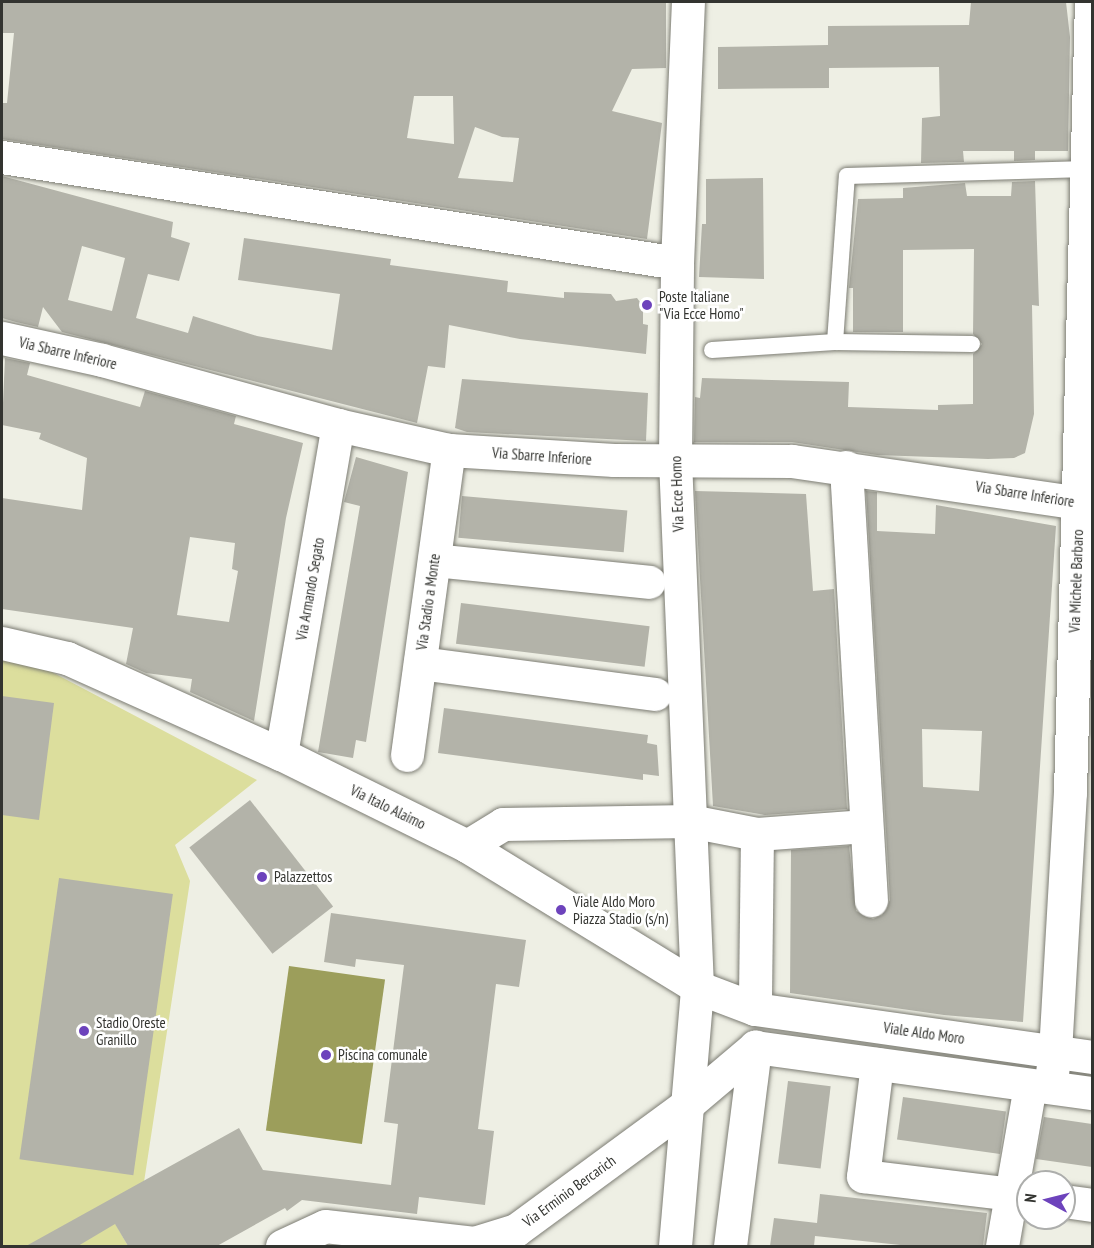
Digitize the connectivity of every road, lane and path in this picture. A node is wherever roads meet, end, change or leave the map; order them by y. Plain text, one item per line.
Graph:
1 (688, 2) edge
2 (1090, 2) edge
3 (1090, 67) edge
4 (2, 157) edge
5 (1087, 169) junction
6 (677, 263) junction
7 (2, 339) edge
8 (835, 342) junction
9 (972, 344) dead end
10 (712, 350) dead end
11 (338, 425) junction
12 (449, 450) junction
13 (675, 459) junction
14 (846, 467) junction
15 (1086, 503) edge
16 (434, 560) junction
17 (649, 582) dead end
18 (2, 643) edge
19 (420, 663) junction
20 (655, 694) dead end
21 (281, 754) junction
22 (407, 754) dead end
23 (1081, 793) edge
24 (690, 821) junction
25 (866, 826) junction
26 (758, 834) junction
27 (467, 846) junction
28 (871, 900) dead end
29 (697, 987) junction
30 (755, 1009) junction
31 (755, 1047) junction
32 (1055, 1052) junction
33 (1092, 1057) edge
34 (877, 1064) junction
35 (1040, 1086) junction
36 (1092, 1093) edge
37 (689, 1103) junction
38 (1025, 1170) edge
39 (1016, 1195) edge
40 (1076, 1204) edge
41 (1016, 1206) edge
42 (1092, 1206) edge
43 (478, 1245) edge
44 (282, 1246) edge
45 (675, 1246) edge
46 (730, 1246) edge
47 (1002, 1246) edge

1 - 6 street, Via Ecce Homo
2 - 3 street, Via Michele Barbaro
3 - 5 street, Via Michele Barbaro
4 - 6 street
5 - 8 lane
5 - 15 street, Via Michele Barbaro
6 - 13 street, Via Ecce Homo
7 - 11 street, Via Sbarre Inferiore
8 - 9 lane
8 - 10 lane
11 - 12 street, Via Sbarre Inferiore
11 - 21 street, Via Armando Segato
12 - 13 street, Via Sbarre Inferiore
12 - 16 street, Via Stadio a Monte
13 - 14 street, Via Sbarre Inferiore
13 - 24 street, Via Ecce Homo
14 - 15 street, Via Sbarre Inferiore
14 - 25 street
15 - 23 street, Via Michele Barbaro
16 - 17 street
16 - 19 street, Via Stadio a Monte
18 - 21 street, Via Italo Alaimo
19 - 20 street
19 - 22 street, Via Stadio a Monte
21 - 27 street, Via Italo Alaimo
23 - 32 street, Via Michele Barbaro
24 - 26 street
24 - 27 street
24 - 29 street, Via Ecce Homo
25 - 26 street
25 - 28 street
26 - 30 street
27 - 29 street, Via Italo Alaimo
29 - 30 street, Via Italo Alaimo
29 - 37 street, Via Ecce Homo
30 - 31 street
30 - 32 street, Viale Aldo Moro
31 - 34 street
31 - 37 street, Via Erminio Bercarich
31 - 46 street
32 - 33 street, Viale Aldo Moro
32 - 35 street, Via Michele Barbaro
34 - 35 street
34 - 39 street
35 - 36 street
35 - 38 street, Via Michele Barbaro
37 - 43 street, Via Erminio Bercarich
37 - 45 street, Via Ecce Homo
40 - 42 street
41 - 47 street, Via Michele Barbaro
43 - 44 street, Via Erminio Bercarich

